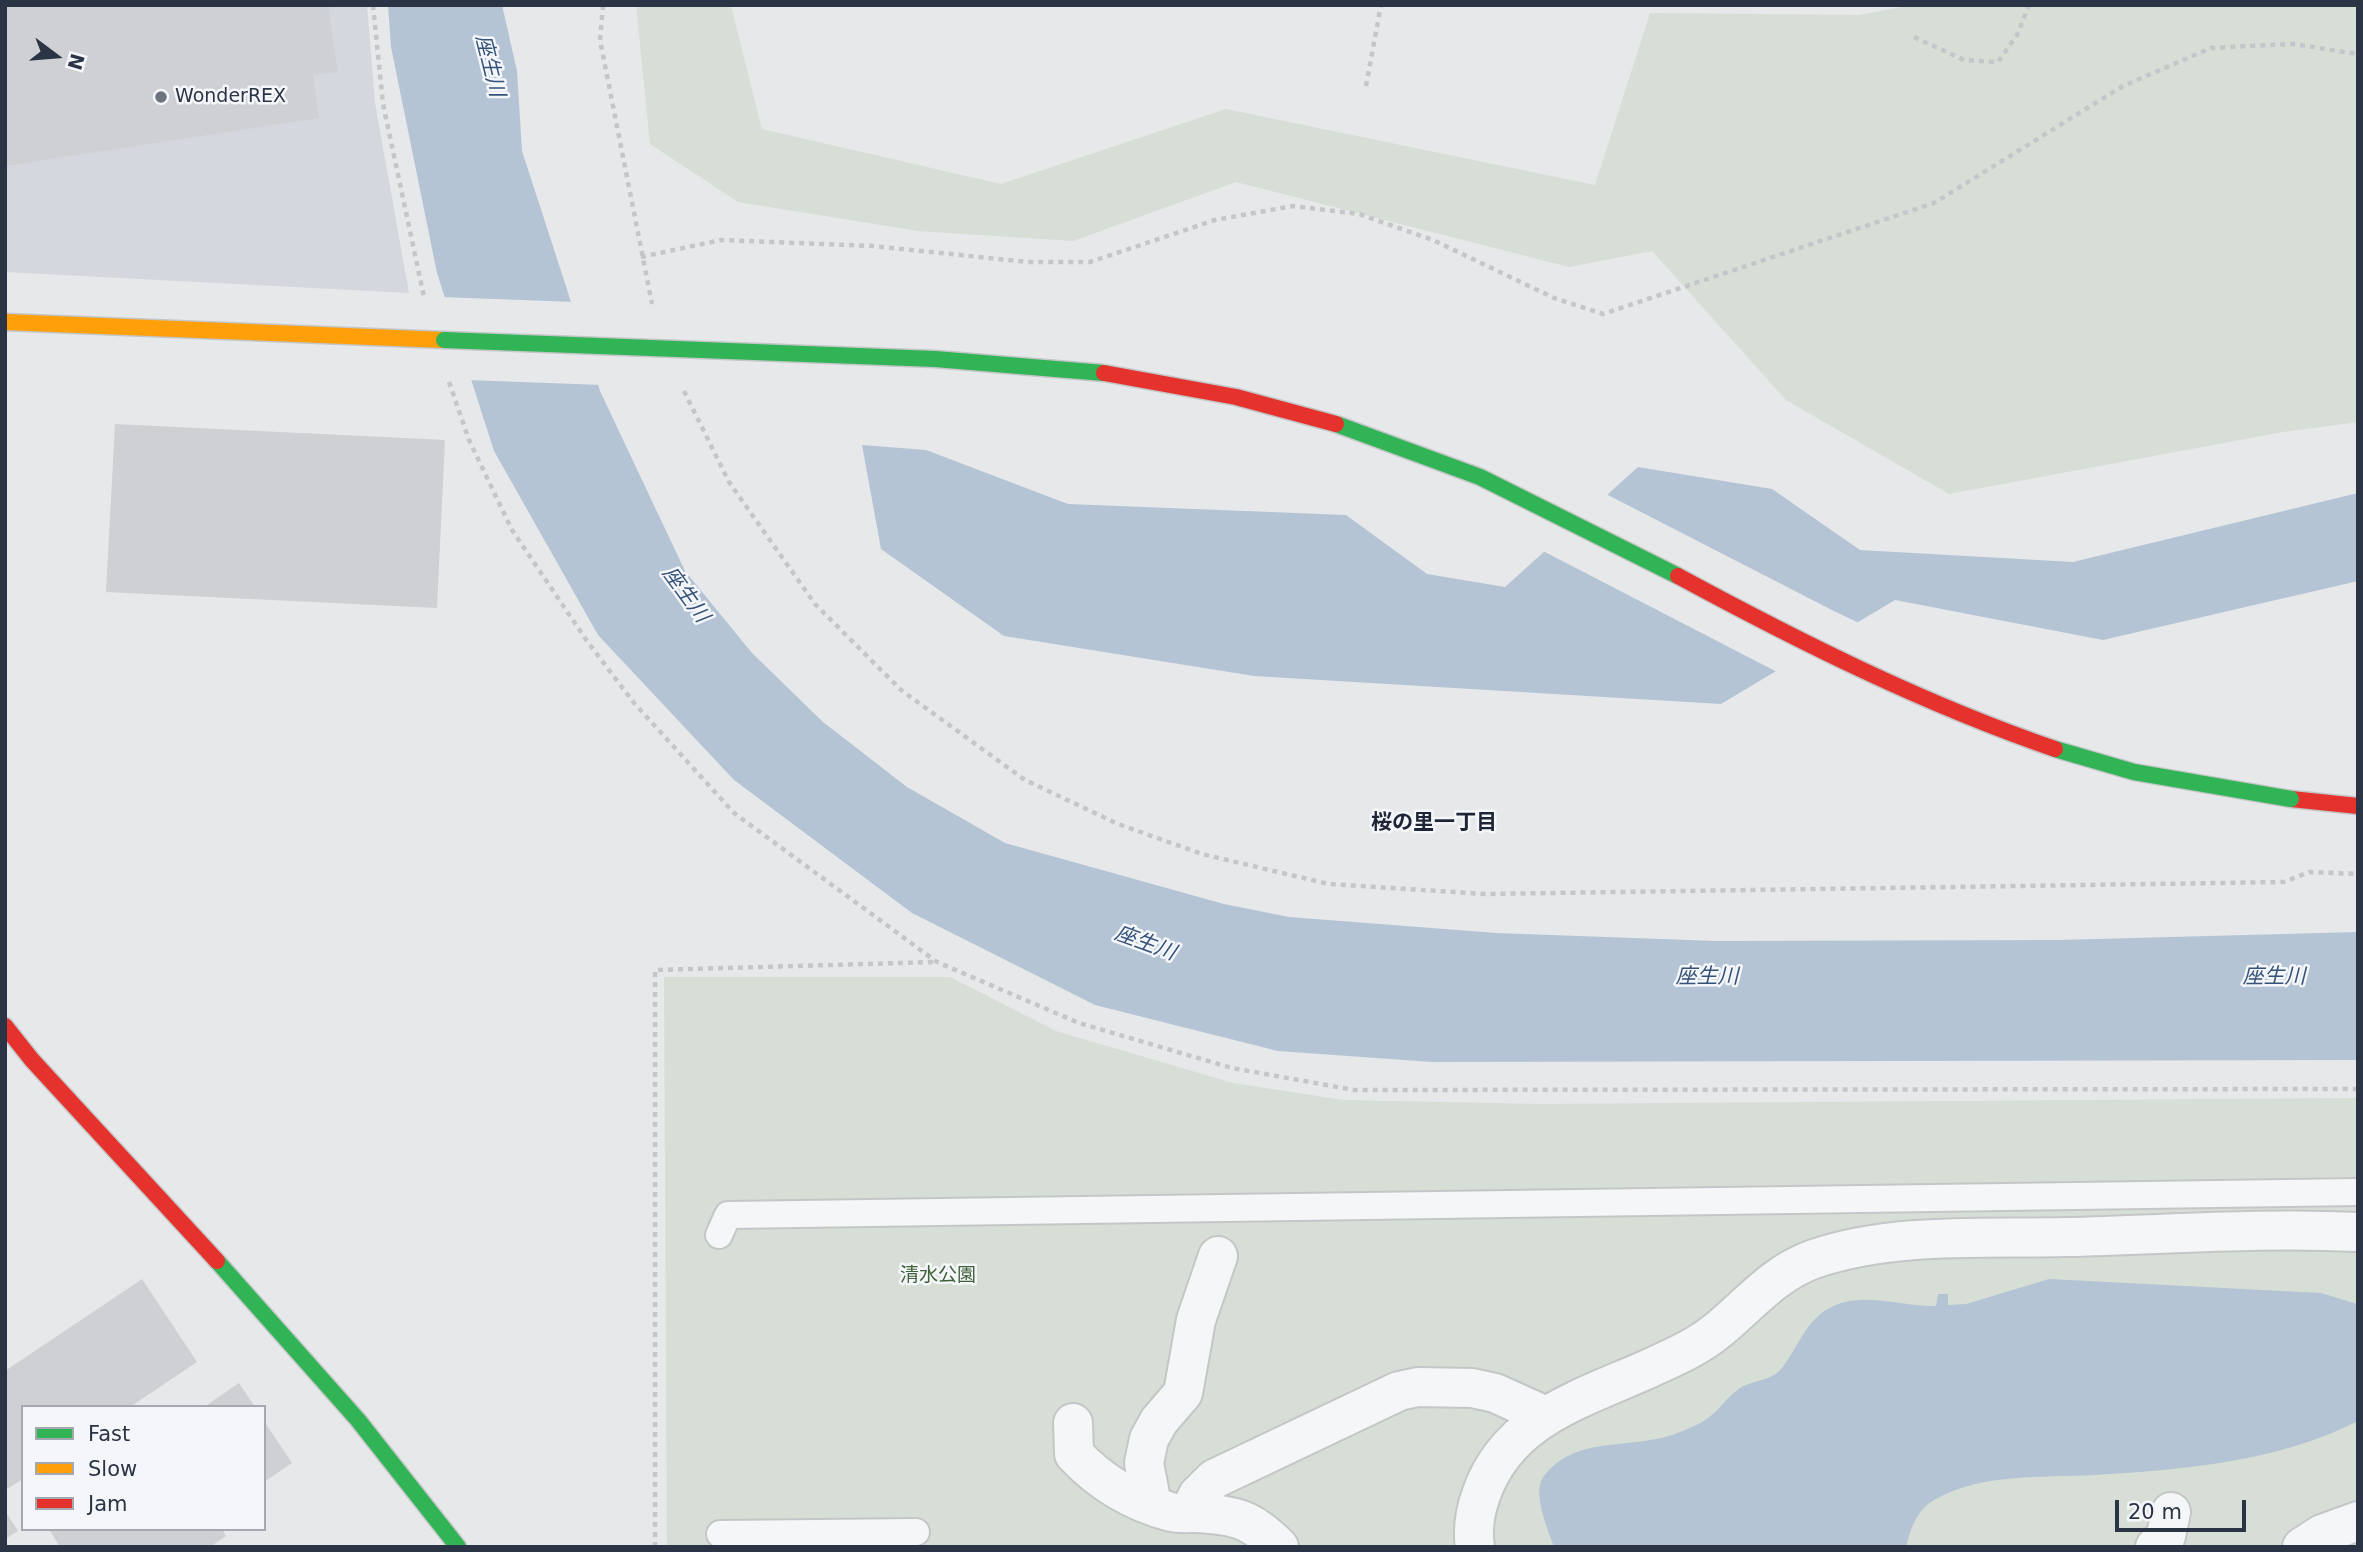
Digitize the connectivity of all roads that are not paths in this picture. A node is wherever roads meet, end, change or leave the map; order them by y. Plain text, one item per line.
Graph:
1 (5, 322) edge
2 (2358, 806) edge
3 (5, 1026) edge
4 (2358, 1192) edge
5 (2358, 1232) edge
6 (719, 1235) dead end
7 (1218, 1256) dead end
8 (1546, 1416) junction
9 (1073, 1423) dead end
10 (1152, 1505) junction
11 (2171, 1512) dead end
12 (2358, 1521) edge
13 (1196, 1524) edge
14 (916, 1532) dead end
15 (720, 1534) dead end
16 (458, 1547) edge
17 (1279, 1547) edge
18 (1475, 1547) edge
19 (2155, 1547) edge
20 (2302, 1547) edge

1 - 2 street, bridge
3 - 16 street
4 - 6 lane
5 - 8 street
7 - 10 street
8 - 13 street
8 - 18 street
9 - 10 street
10 - 13 street
11 - 19 street
12 - 20 street
13 - 17 street
14 - 15 lane

